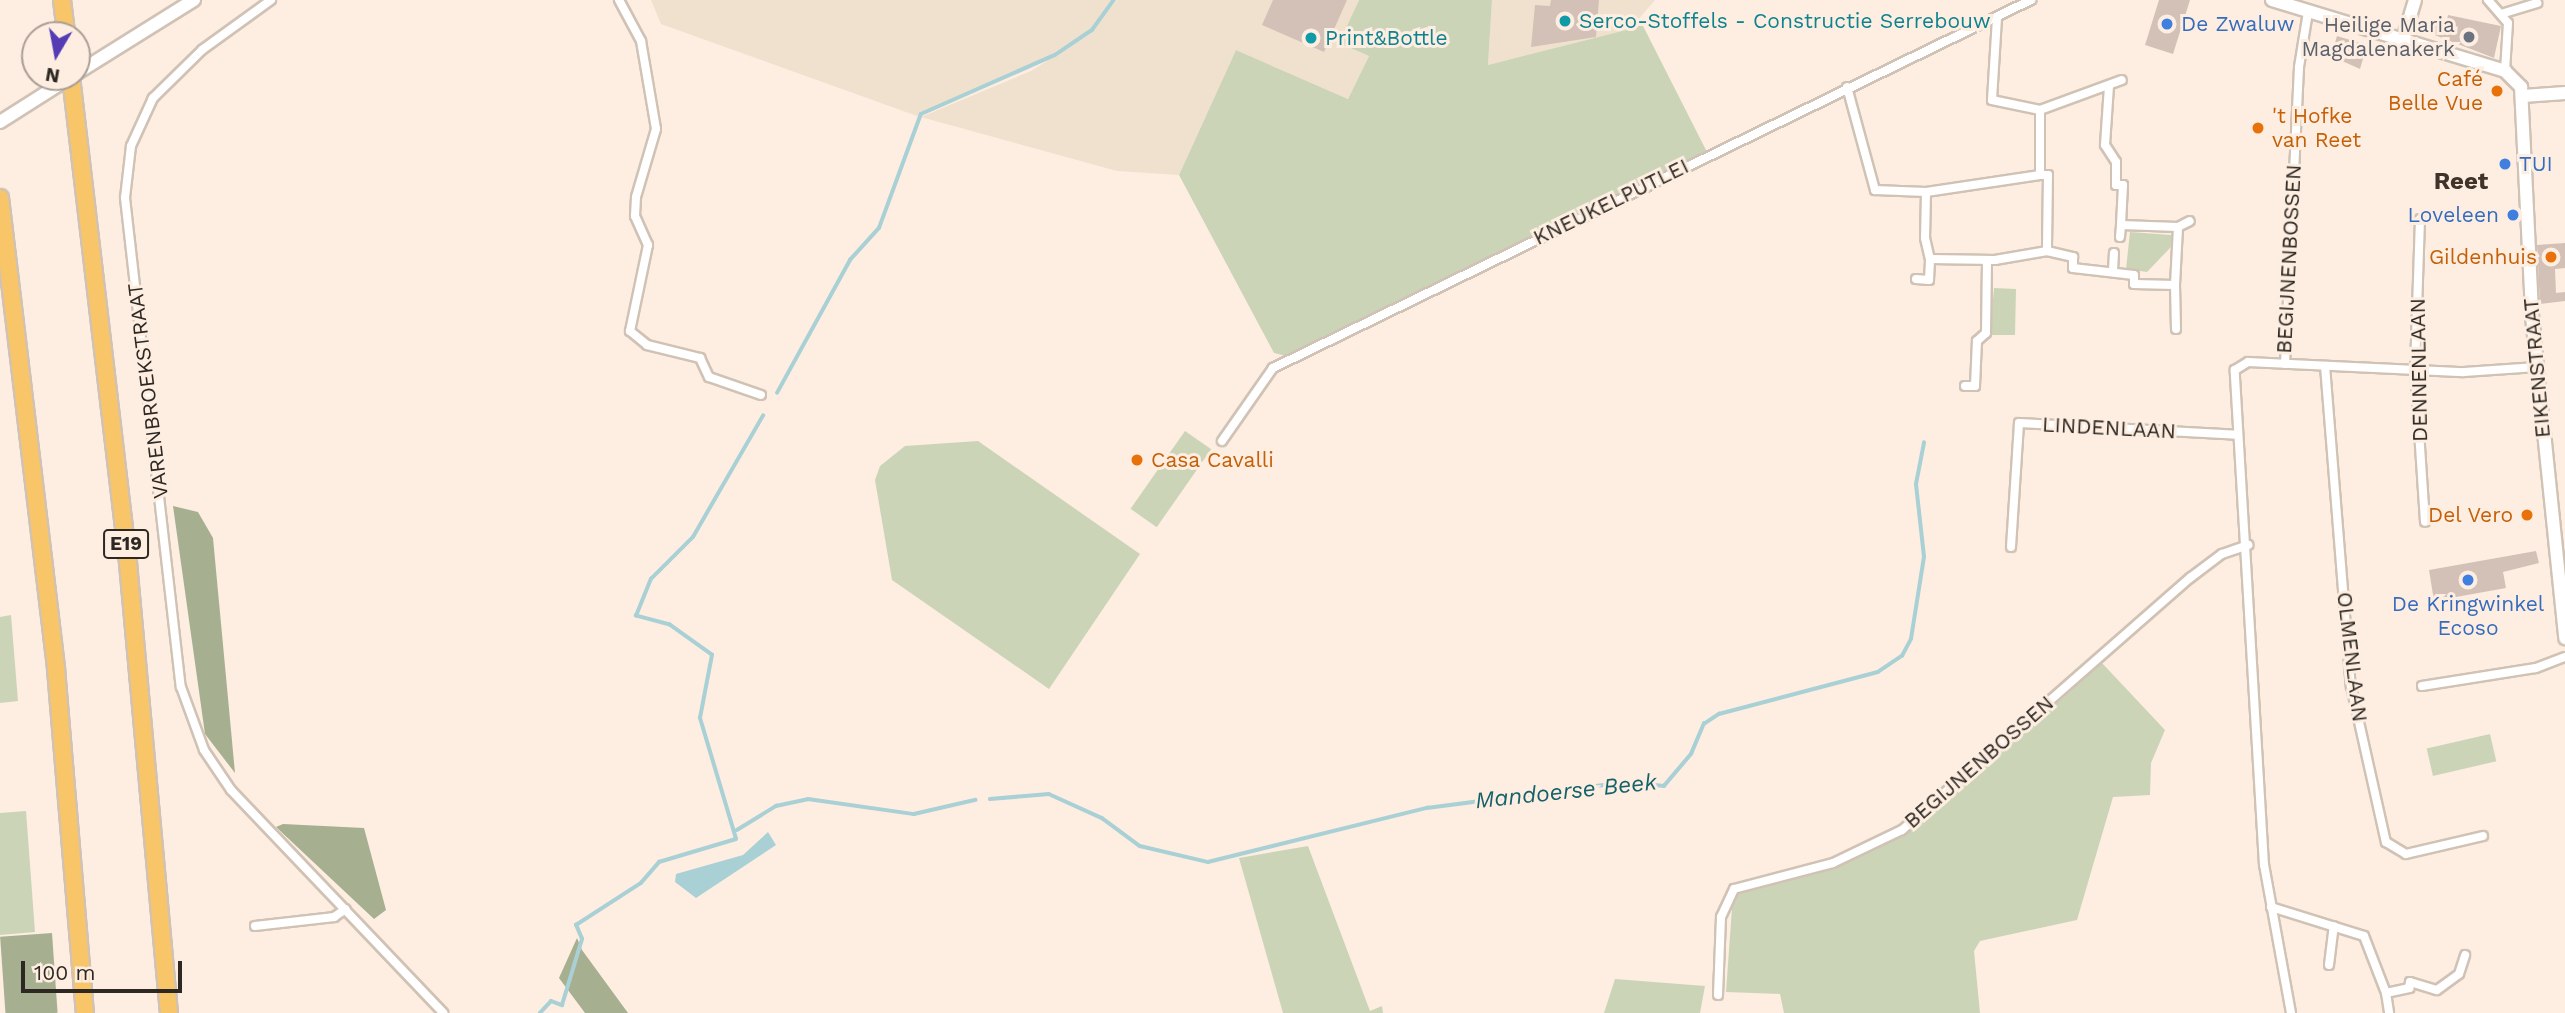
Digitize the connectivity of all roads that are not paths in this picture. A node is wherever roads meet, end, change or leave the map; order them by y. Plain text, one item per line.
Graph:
1 (62, 0) edge
2 (194, 0) edge
3 (271, 0) edge
4 (619, 0) edge
5 (2031, 0) edge
6 (2272, 0) edge
7 (2415, 0) edge
8 (2490, 3) edge
9 (2537, 3) dead end
10 (2308, 12) junction
11 (2501, 14) junction
12 (1997, 18) junction
13 (64, 21) edge
14 (2402, 43) junction
15 (91, 64) edge
16 (2505, 71) junction
17 (2122, 80) dead end
18 (2109, 86) junction
19 (1847, 87) junction
20 (49, 91) edge
21 (73, 91) edge
22 (2565, 93) edge
23 (2523, 96) junction
24 (2040, 110) junction
25 (0, 122) edge
26 (2040, 175) junction
27 (1926, 192) junction
28 (0, 198) edge
29 (2420, 219) dead end
30 (2189, 221) dead end
31 (2121, 225) junction
32 (2178, 227) junction
33 (2120, 237) dead end
34 (2047, 251) junction
35 (2114, 253) dead end
36 (1930, 259) junction
37 (1987, 260) junction
38 (2113, 271) junction
39 (1916, 279) dead end
40 (2175, 285) junction
41 (2176, 329) dead end
42 (2285, 364) junction
43 (2325, 366) junction
44 (2537, 367) junction
45 (2415, 371) junction
46 (1965, 386) dead end
47 (761, 395) dead end
48 (2238, 435) junction
49 (1222, 441) dead end
50 (2426, 522) dead end
51 (2248, 545) junction
52 (2011, 547) dead end
53 (2559, 554) edge
54 (2565, 638) edge
55 (2565, 657) edge
56 (2422, 686) dead end
57 (2483, 836) dead end
58 (2270, 907) junction
59 (346, 909) junction
60 (255, 926) dead end
61 (2334, 926) junction
62 (2465, 955) dead end
63 (2329, 965) dead end
64 (2386, 993) junction
65 (1718, 995) dead end
66 (85, 1013) edge
67 (169, 1013) edge
68 (443, 1013) edge
69 (2291, 1013) edge
70 (2389, 1013) edge

1 - 13 highway
2 - 15 street
3 - 59 street, VARENBROEKSTRAAT
4 - 47 street
5 - 12 street, KNEUKELPUTLEI
6 - 10 street
7 - 14 street
8 - 11 street
9 - 11 street
10 - 14 street
10 - 42 street, BEGIJNENBOSSEN
11 - 16 street
12 - 19 street, KNEUKELPUTLEI
12 - 24 street
14 - 16 street
16 - 23 street
17 - 18 street
18 - 24 street
18 - 31 street
19 - 27 street
19 - 49 street, KNEUKELPUTLEI
20 - 25 street
21 - 67 highway, E19
22 - 23 street
23 - 44 street, EIKENSTRAAT
24 - 26 street
26 - 27 street
26 - 34 street
27 - 36 street
28 - 66 highway
29 - 45 street, DENNENLAAN
30 - 32 street
31 - 32 street
31 - 33 street
32 - 40 street
34 - 37 street
34 - 38 street
35 - 38 street
36 - 37 street
36 - 39 street
37 - 46 street
38 - 40 street
40 - 41 street
42 - 43 street
42 - 48 street, BEGIJNENBOSSEN
43 - 45 street
43 - 57 street, OLMENLAAN
44 - 45 street
44 - 53 street, EIKENSTRAAT
45 - 50 street, DENNENLAAN
48 - 51 street, BEGIJNENBOSSEN
48 - 52 street, LINDENLAAN
51 - 58 street, BEGIJNENBOSSEN
51 - 65 street, BEGIJNENBOSSEN
53 - 54 street, EIKENSTRAAT
55 - 56 street
58 - 61 street
58 - 69 street, BEGIJNENBOSSEN
59 - 60 street
59 - 68 street, VARENBROEKSTRAAT
61 - 63 street
61 - 64 street
62 - 64 street
64 - 70 street

